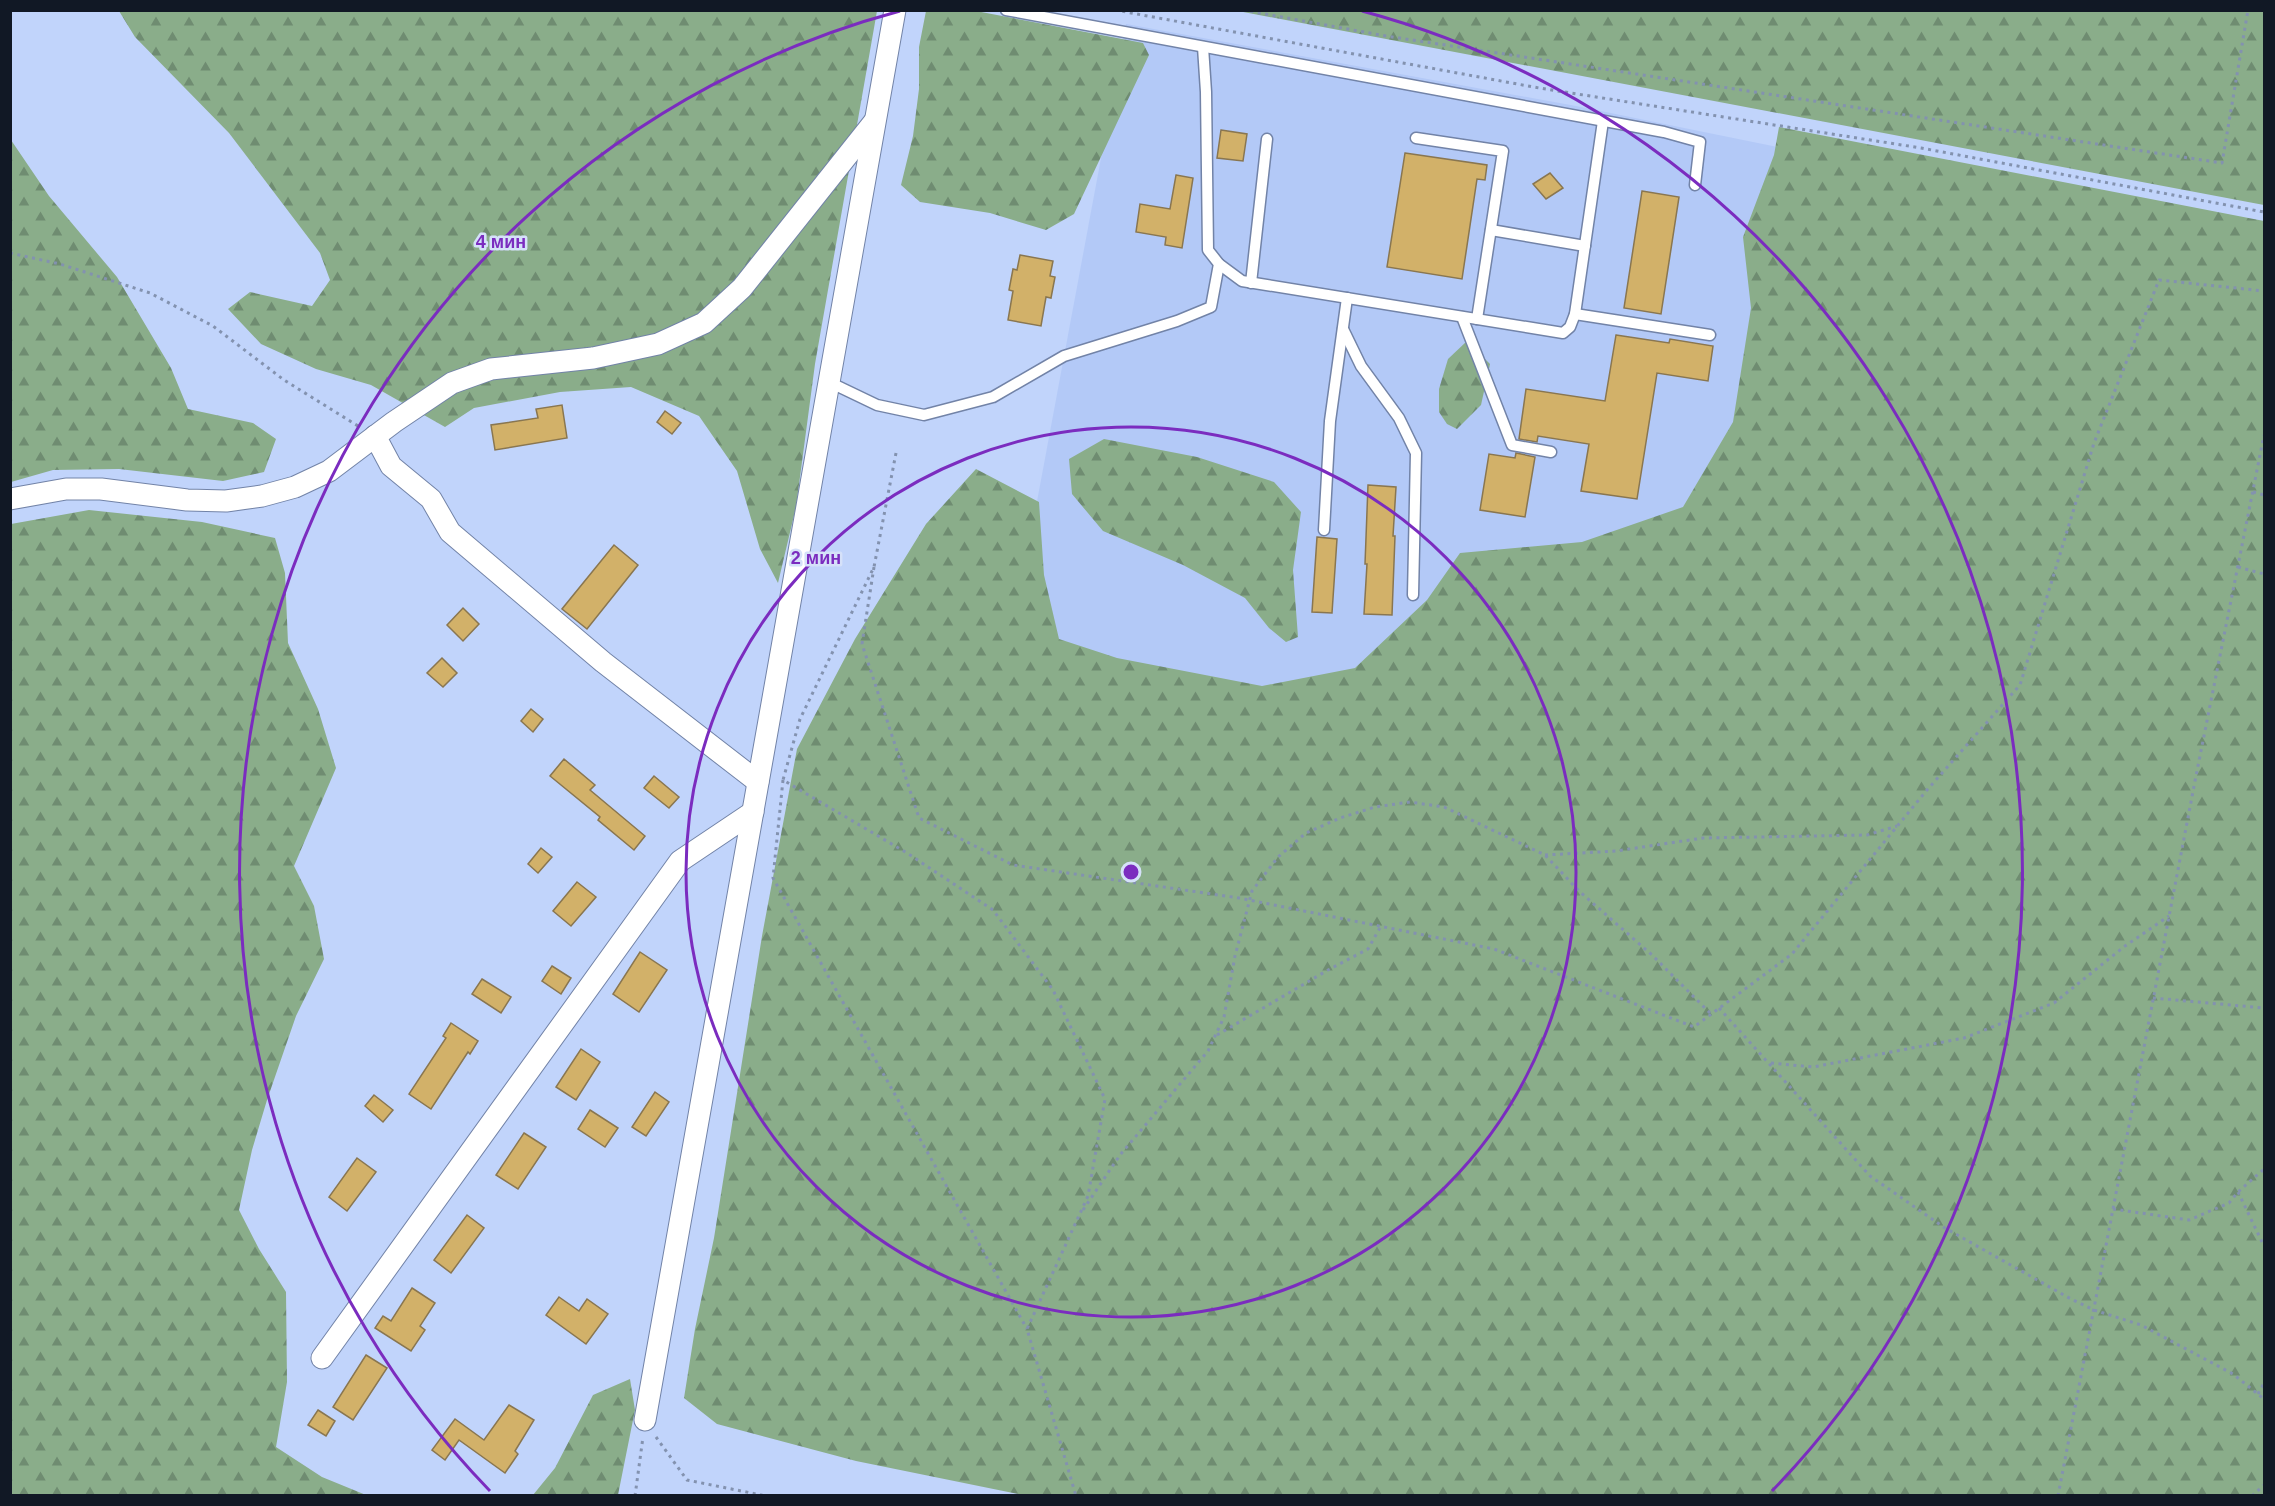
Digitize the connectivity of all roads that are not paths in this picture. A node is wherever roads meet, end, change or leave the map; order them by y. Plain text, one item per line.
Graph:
1 (896, 10) edge
2 (1006, 10) edge
3 (1203, 47) junction
4 (876, 119) junction
5 (1603, 121) junction
6 (1416, 138) dead end
7 (1267, 139) dead end
8 (1695, 185) dead end
9 (1491, 230) junction
10 (1585, 246) junction
11 (1219, 264) junction
12 (1251, 282) junction
13 (1347, 298) junction
14 (1575, 314) junction
15 (1462, 317) junction
16 (1477, 319) junction
17 (1342, 329) junction
18 (1710, 334) dead end
19 (829, 382) junction
20 (375, 436) junction
21 (1551, 452) dead end
22 (10, 499) edge
23 (1324, 530) dead end
24 (1413, 595) dead end
25 (758, 782) junction
26 (753, 812) junction
27 (322, 1358) dead end
28 (645, 1420) road end

1 - 4 street
2 - 3 lane
3 - 5 lane
3 - 11 lane
4 - 19 street
4 - 20 street
5 - 8 lane
5 - 10 lane
6 - 9 lane
7 - 12 lane
9 - 10 lane
9 - 16 lane
10 - 14 lane
11 - 12 lane
11 - 19 lane
12 - 13 lane
13 - 15 lane
13 - 17 lane
14 - 16 lane
14 - 18 lane
15 - 16 lane
15 - 21 lane
17 - 23 lane
17 - 24 lane
19 - 25 street
20 - 22 street
20 - 25 street
25 - 26 street
26 - 27 street
26 - 28 street

